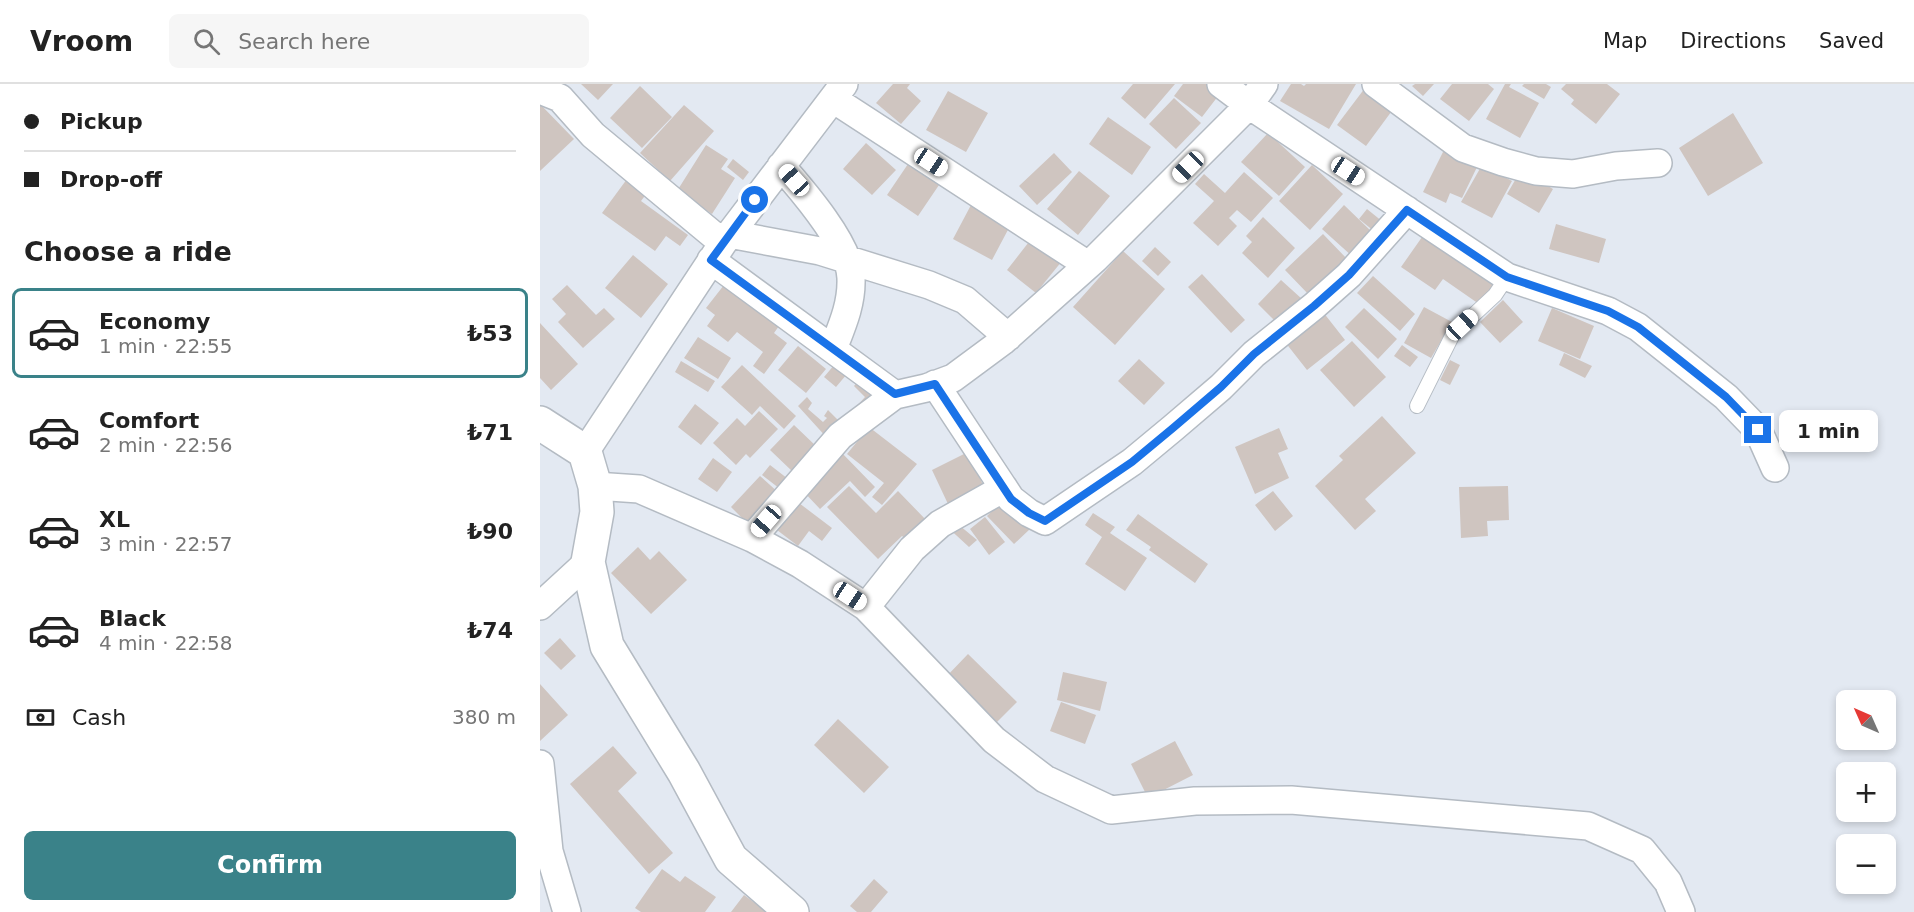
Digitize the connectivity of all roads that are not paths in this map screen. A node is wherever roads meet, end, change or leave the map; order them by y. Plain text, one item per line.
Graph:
1 (1221, 84) edge
2 (1376, 84) edge
3 (540, 90) edge
4 (839, 91) edge
5 (1257, 94) edge
6 (1658, 163) dead end
7 (781, 166) junction
8 (1407, 210) junction
9 (721, 246) junction
10 (847, 260) junction
11 (1088, 265) junction
12 (1507, 277) junction
13 (1008, 337) junction
14 (833, 349) junction
15 (935, 384) junction
16 (895, 394) junction
17 (1417, 406) dead end
18 (540, 423) edge
19 (585, 452) junction
20 (1775, 468) dead end
21 (596, 486) junction
22 (1004, 488) junction
23 (752, 538) junction
24 (588, 562) junction
25 (540, 606) edge
26 (866, 607) junction
27 (540, 764) edge
28 (567, 912) edge
29 (792, 912) edge
30 (1681, 912) edge

1 - 5 street
2 - 6 street
3 - 9 street
4 - 7 street
4 - 11 street
5 - 8 street
5 - 11 street
7 - 9 street
7 - 10 street
8 - 12 street
8 - 22 street
9 - 10 street
9 - 14 street
9 - 19 street
10 - 13 street
10 - 14 street
11 - 13 street
12 - 17 lane
12 - 20 street
13 - 15 street
14 - 16 street
15 - 16 street
15 - 22 street
16 - 23 street
18 - 19 street
19 - 21 street
21 - 23 street
21 - 24 street
22 - 26 street
23 - 26 street
24 - 25 street
24 - 29 street
26 - 30 street
27 - 28 street

